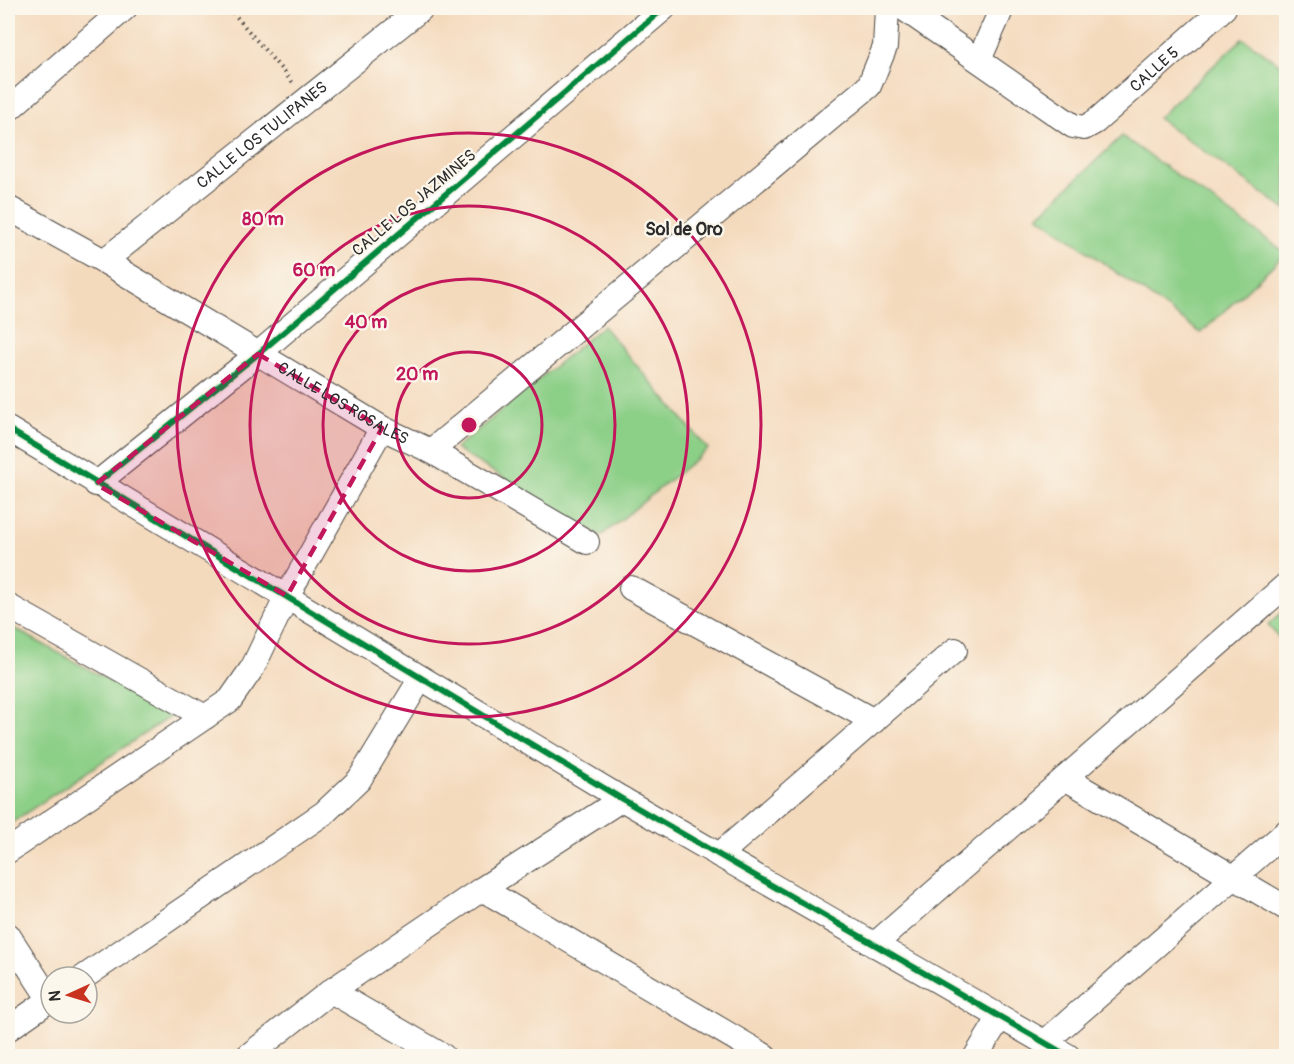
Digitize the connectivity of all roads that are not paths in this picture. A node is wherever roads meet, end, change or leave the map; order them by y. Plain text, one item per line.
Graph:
1 (125, 8) edge
2 (422, 8) edge
3 (664, 8) edge
4 (887, 8) edge
5 (903, 8) edge
6 (1002, 8) edge
7 (1224, 8) edge
8 (979, 60) junction
9 (8, 110) edge
10 (8, 208) edge
11 (104, 261) junction
12 (258, 354) junction
13 (382, 428) junction
14 (8, 429) edge
15 (431, 451) junction
16 (96, 484) junction
17 (587, 542) dead end
18 (1287, 585) edge
19 (631, 588) dead end
20 (287, 596) junction
21 (8, 606) edge
22 (956, 650) dead end
23 (421, 678) junction
24 (205, 717) junction
25 (874, 721) junction
26 (1065, 778) junction
27 (622, 799) junction
28 (1287, 832) edge
29 (8, 851) edge
30 (719, 855) junction
31 (1234, 877) junction
32 (482, 889) junction
33 (1287, 908) edge
34 (8, 935) edge
35 (874, 945) junction
36 (99, 967) edge
37 (39, 983) edge
38 (331, 991) junction
39 (39, 1008) edge
40 (1000, 1017) junction
41 (8, 1029) edge
42 (1044, 1043) junction
43 (248, 1056) edge
44 (443, 1056) edge
45 (765, 1056) edge
46 (976, 1056) edge
47 (1068, 1056) edge

1 - 9 street
2 - 11 street, CALLE LOS TULIPANES
3 - 12 street, CALLE LOS JAZMINES
4 - 15 street
5 - 8 street
6 - 8 street
7 - 8 street, CALLE 5
10 - 11 street, CALLE LOS ROSALES
11 - 12 street, CALLE LOS ROSALES
12 - 13 street, CALLE LOS ROSALES
12 - 16 street, CALLE LOS JAZMINES
13 - 15 street, CALLE LOS ROSALES
13 - 20 street
14 - 16 street
15 - 17 street, CALLE LOS ROSALES
16 - 20 street
18 - 26 street
19 - 25 street
20 - 23 street
20 - 24 street
21 - 24 street
22 - 25 street
23 - 27 street
23 - 36 street
24 - 29 street
25 - 30 street
26 - 31 street
26 - 35 street
27 - 30 street
27 - 32 street
28 - 31 street
30 - 35 street
31 - 33 street
31 - 42 street
32 - 38 street
32 - 45 street
34 - 37 street
35 - 40 street
38 - 43 street
38 - 44 street
39 - 41 street
40 - 42 street
40 - 46 street
42 - 47 street

